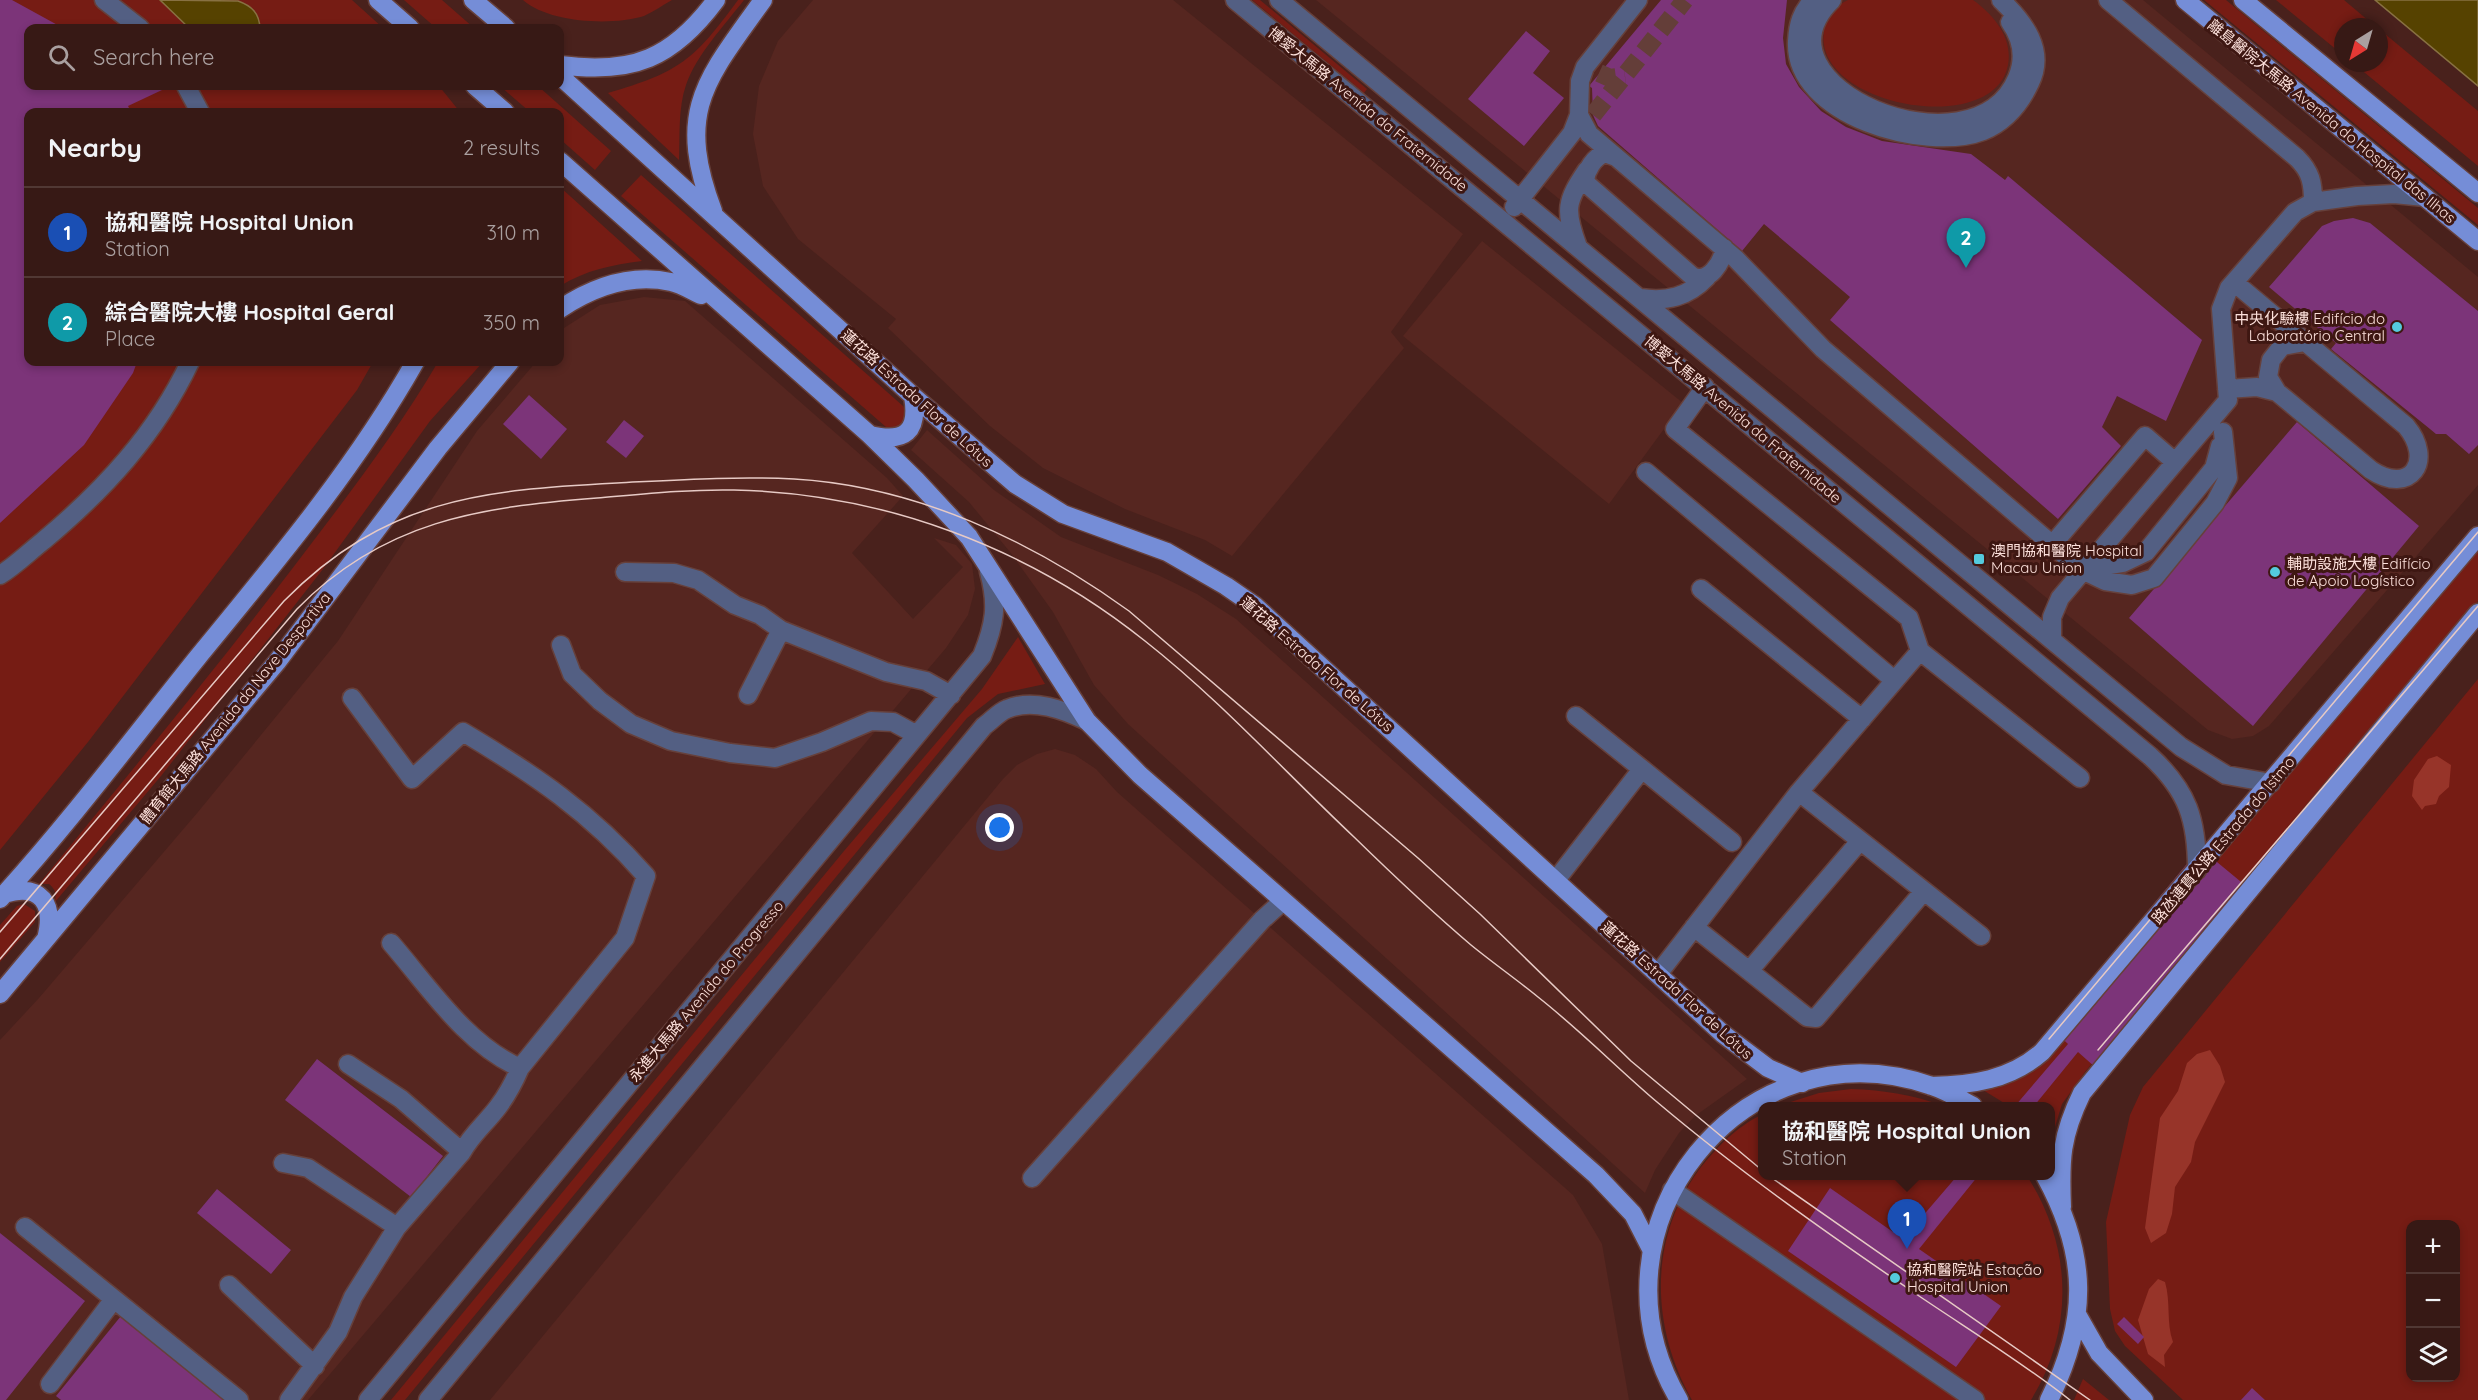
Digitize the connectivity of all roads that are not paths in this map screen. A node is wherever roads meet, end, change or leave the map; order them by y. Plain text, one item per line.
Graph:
1 (104, 0) edge
2 (378, 0) edge
3 (472, 0) edge
4 (716, 0) edge
5 (763, 0) edge
6 (1235, 0) edge
7 (1279, 0) edge
8 (1638, 0) edge
9 (1800, 0) edge
10 (1813, 0) edge
11 (1832, 0) edge
12 (1992, 0) edge
13 (2001, 0) edge
14 (2016, 0) edge
15 (2108, 0) edge
16 (2185, 0) edge
17 (2243, 0) edge
18 (2019, 20) junction
19 (135, 24) edge
20 (405, 24) edge
21 (501, 24) edge
22 (1798, 25) junction
23 (1594, 54) junction
24 (564, 65) edge
25 (1599, 74) dead end
26 (564, 79) edge
27 (188, 90) edge
28 (478, 90) edge
29 (479, 90) edge
30 (198, 108) edge
31 (487, 108) edge
32 (500, 108) edge
33 (1585, 119) junction
34 (1616, 157) junction
35 (564, 165) edge
36 (1587, 170) junction
37 (2478, 193) edge
38 (2424, 197) junction
39 (1520, 199) junction
40 (2313, 202) junction
41 (715, 215) junction
42 (1505, 221) junction
43 (2478, 241) edge
44 (1578, 247) junction
45 (1729, 253) junction
46 (1707, 277) junction
47 (2235, 283) junction
48 (1640, 298) junction
49 (719, 303) junction
50 (564, 306) edge
51 (1623, 319) junction
52 (2305, 342) junction
53 (188, 366) edge
54 (413, 366) edge
55 (507, 366) edge
56 (1705, 387) junction
57 (2277, 392) junction
58 (2228, 395) junction
59 (913, 396) junction
60 (2223, 432) junction
61 (870, 435) junction
62 (2175, 462) junction
63 (1646, 472) dead end
64 (2478, 536) edge
65 (2052, 545) junction
66 (987, 564) junction
67 (2082, 570) junction
68 (625, 572) dead end
69 (0, 575) edge
70 (1701, 589) dead end
71 (2478, 614) edge
72 (781, 630) junction
73 (2052, 639) junction
74 (561, 645) dead end
75 (1920, 651) junction
76 (1894, 680) junction
77 (748, 695) dead end
78 (951, 695) junction
79 (352, 698) dead end
80 (1576, 716) dead end
81 (1862, 719) junction
82 (1087, 721) junction
83 (917, 735) junction
84 (1642, 769) junction
85 (2080, 778) dead end
86 (2271, 783) junction
87 (1799, 792) junction
88 (1860, 841) junction
89 (1732, 842) dead end
90 (2197, 870) junction
91 (1556, 880) junction
92 (1924, 891) junction
93 (2, 896) edge
94 (1283, 901) junction
95 (1694, 927) junction
96 (1982, 936) dead end
97 (46, 939) junction
98 (391, 943) dead end
99 (1749, 971) junction
100 (1658, 974) junction
101 (0, 994) edge
102 (348, 1064) dead end
103 (520, 1068) junction
104 (1802, 1083) junction
105 (1931, 1086) junction
106 (1758, 1102) edge
107 (1759, 1102) edge
108 (1963, 1102) edge
109 (462, 1152) junction
110 (283, 1162) dead end
111 (1032, 1178) dead end
112 (2047, 1180) edge
113 (1672, 1190) junction
114 (2062, 1207) junction
115 (25, 1227) dead end
116 (397, 1227) junction
117 (1651, 1249) junction
118 (229, 1285) dead end
119 (114, 1299) junction
120 (2078, 1316) junction
121 (315, 1366) junction
122 (1665, 1376) junction
123 (50, 1384) dead end
124 (239, 1400) edge
125 (289, 1400) edge
126 (368, 1400) edge
127 (428, 1400) edge
128 (1666, 1400) edge
129 (1679, 1400) edge
130 (1975, 1400) edge
131 (2049, 1400) edge
132 (2144, 1400) edge

1 - 19 street
2 - 20 main road
3 - 21 main road
4 - 24 main road
5 - 41 main road
6 - 42 street, 博愛大馬路 Avenida da Fraternidade
7 - 39 street, 博愛大馬路 Avenida da Fraternidade
8 - 23 street
9 - 22 street
10 - 22 street
11 - 12 street
13 - 18 street
14 - 18 street
15 - 40 street
16 - 38 main road, 離島醫院大馬路 Avenida do Hospital das Ilhas
17 - 37 main road
18 - 22 street
23 - 25 street
23 - 33 street
26 - 41 main road, 蓮花路 Estrada Flor de Lótus
27 - 30 street
28 - 31 main road
29 - 32 main road
33 - 34 street
33 - 39 street
34 - 36 street
34 - 45 street
35 - 49 main road
36 - 44 street
36 - 46 street
38 - 40 street
38 - 43 main road, 離島醫院大馬路 Avenida do Hospital das Ilhas
39 - 42 street
39 - 44 street, 博愛大馬路 Avenida da Fraternidade
40 - 47 street
41 - 59 main road, 蓮花路 Estrada Flor de Lótus
42 - 51 street, 博愛大馬路 Avenida da Fraternidade
44 - 48 street, 博愛大馬路 Avenida da Fraternidade
45 - 46 street
45 - 65 street
46 - 48 street
47 - 52 street
47 - 58 street
48 - 51 street
48 - 73 street, 博愛大馬路 Avenida da Fraternidade
49 - 50 main road
49 - 61 main road
51 - 56 street, 博愛大馬路 Avenida da Fraternidade
52 - 57 street
52 - 57 street
53 - 69 street
54 - 93 main road
55 - 97 main road, 體育館大馬路 Avenida da Nave Desportiva
56 - 75 street
56 - 90 street, 博愛大馬路 Avenida da Fraternidade
57 - 58 street
58 - 60 street
58 - 62 street
59 - 61 main road
59 - 91 main road, 蓮花路 Estrada Flor de Lótus
60 - 67 street
60 - 67 street
61 - 66 main road
62 - 65 street
62 - 67 street
63 - 76 street
64 - 86 main road, 路氹連貫公路 Estrada do Istmo
65 - 67 street
66 - 78 street, 永進大馬路 Avenida do Progresso
66 - 82 main road
67 - 73 street
68 - 72 street
70 - 81 street
71 - 114 main road
72 - 77 street
72 - 78 street
73 - 86 street, 博愛大馬路 Avenida da Fraternidade
74 - 83 street
75 - 76 street
75 - 85 street
76 - 81 street
78 - 83 street, 永進大馬路 Avenida do Progresso
79 - 103 street
80 - 84 street
81 - 87 street
82 - 94 main road
82 - 127 street
83 - 126 street, 永進大馬路 Avenida do Progresso
84 - 89 street
84 - 91 street
86 - 90 main road, 路氹連貫公路 Estrada do Istmo
87 - 88 street
87 - 95 street
88 - 92 street
88 - 99 street
90 - 105 main road, 路氹連貫公路 Estrada do Istmo
91 - 100 main road, 蓮花路 Estrada Flor de Lótus
92 - 96 street
92 - 99 street
93 - 97 main road
94 - 111 street
94 - 117 main road
95 - 99 street
95 - 100 street
97 - 101 main road, 體育館大馬路 Avenida da Nave Desportiva
98 - 103 street
100 - 104 main road, 蓮花路 Estrada Flor de Lótus
102 - 109 street
103 - 109 street
104 - 105 main road
104 - 107 main road
105 - 108 main road
106 - 113 main road
109 - 116 street
110 - 116 street
112 - 114 main road
113 - 117 main road
113 - 130 street
114 - 120 main road
115 - 119 street
116 - 121 street
117 - 122 main road
118 - 121 street
119 - 123 street
119 - 124 street
120 - 131 main road
120 - 132 main road
121 - 125 street
122 - 128 main road
122 - 129 main road

